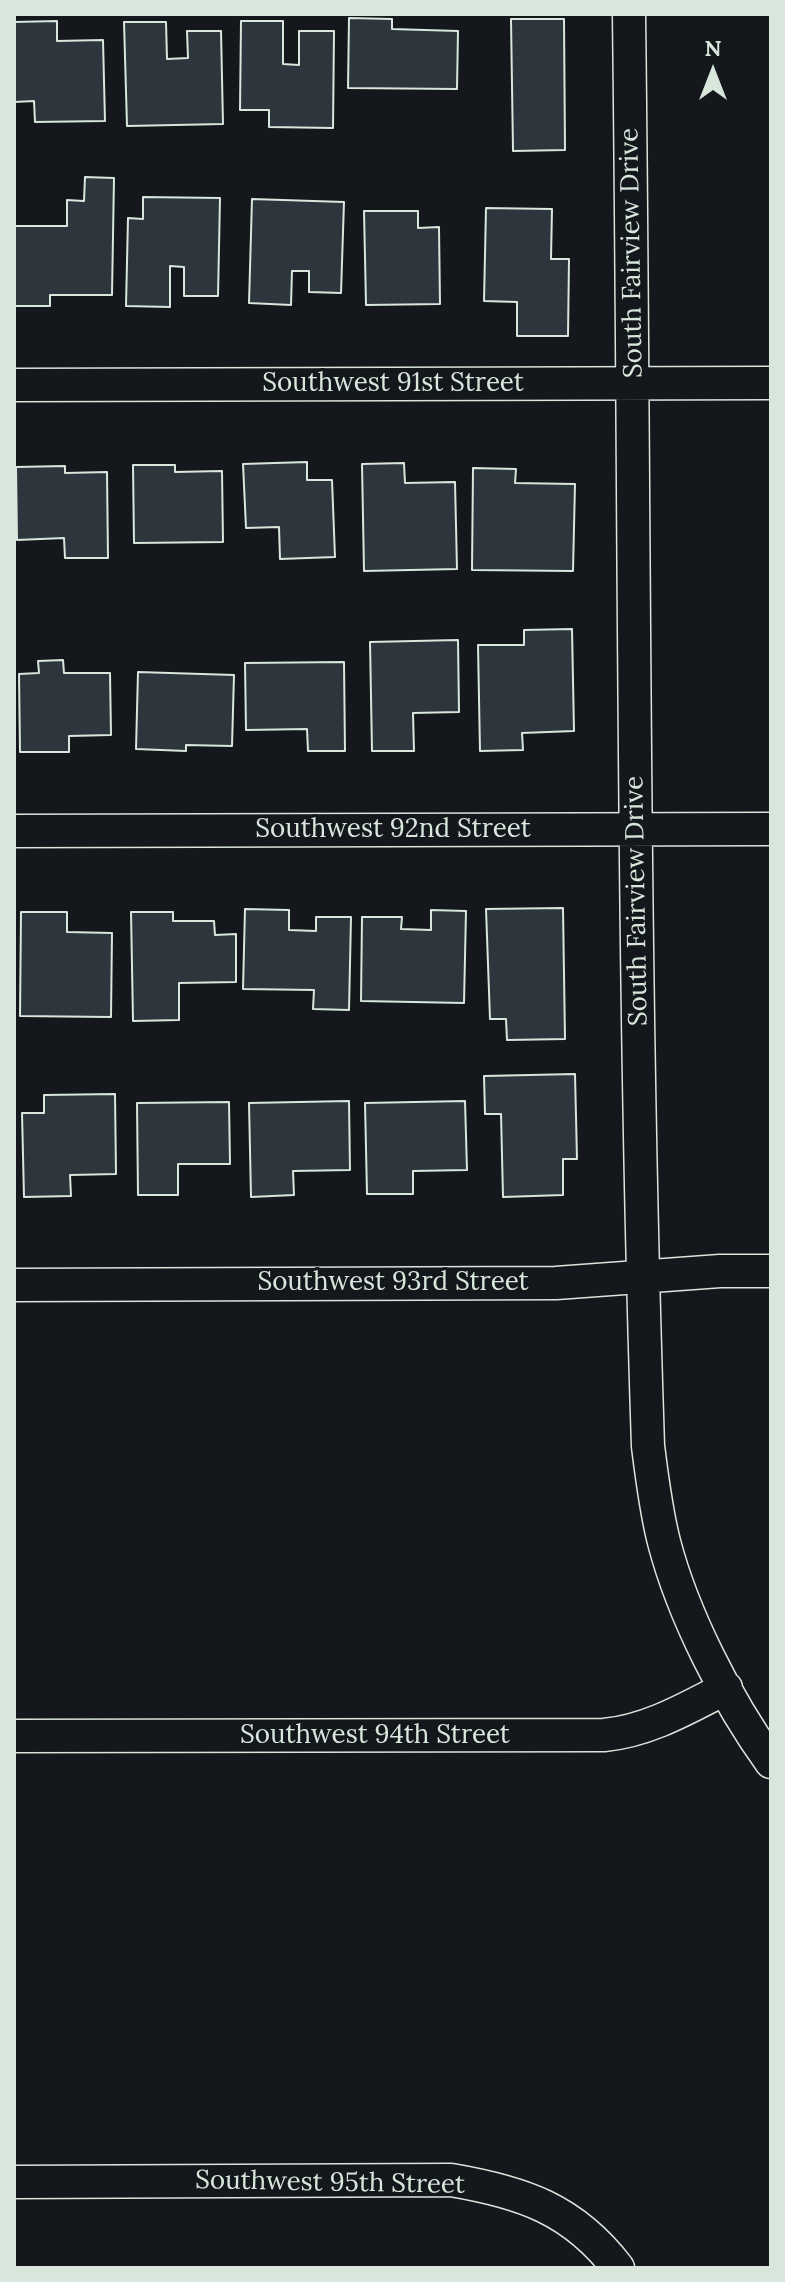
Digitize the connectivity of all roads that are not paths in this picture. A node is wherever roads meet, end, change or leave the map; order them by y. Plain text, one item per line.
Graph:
1 (629, 14) edge
2 (771, 383) edge
3 (633, 384) junction
4 (14, 385) edge
5 (771, 829) edge
6 (635, 830) junction
7 (14, 831) edge
8 (771, 1271) edge
9 (642, 1277) junction
10 (14, 1285) edge
11 (726, 1688) junction
12 (14, 1736) edge
13 (771, 1762) edge
14 (14, 2182) edge
15 (618, 2268) edge

1 - 3 street, South Fairview Drive
2 - 3 street, Southwest 91st Street
3 - 4 street, Southwest 91st Street
3 - 6 street, South Fairview Drive
5 - 6 street, Southwest 92nd Street
6 - 7 street, Southwest 92nd Street
6 - 9 street, South Fairview Drive
8 - 9 street, Southwest 93rd Street
9 - 10 street, Southwest 93rd Street
9 - 11 street, South Fairview Drive
11 - 12 street, Southwest 94th Street
11 - 13 street, South Fairview Drive
14 - 15 street, Southwest 95th Street

